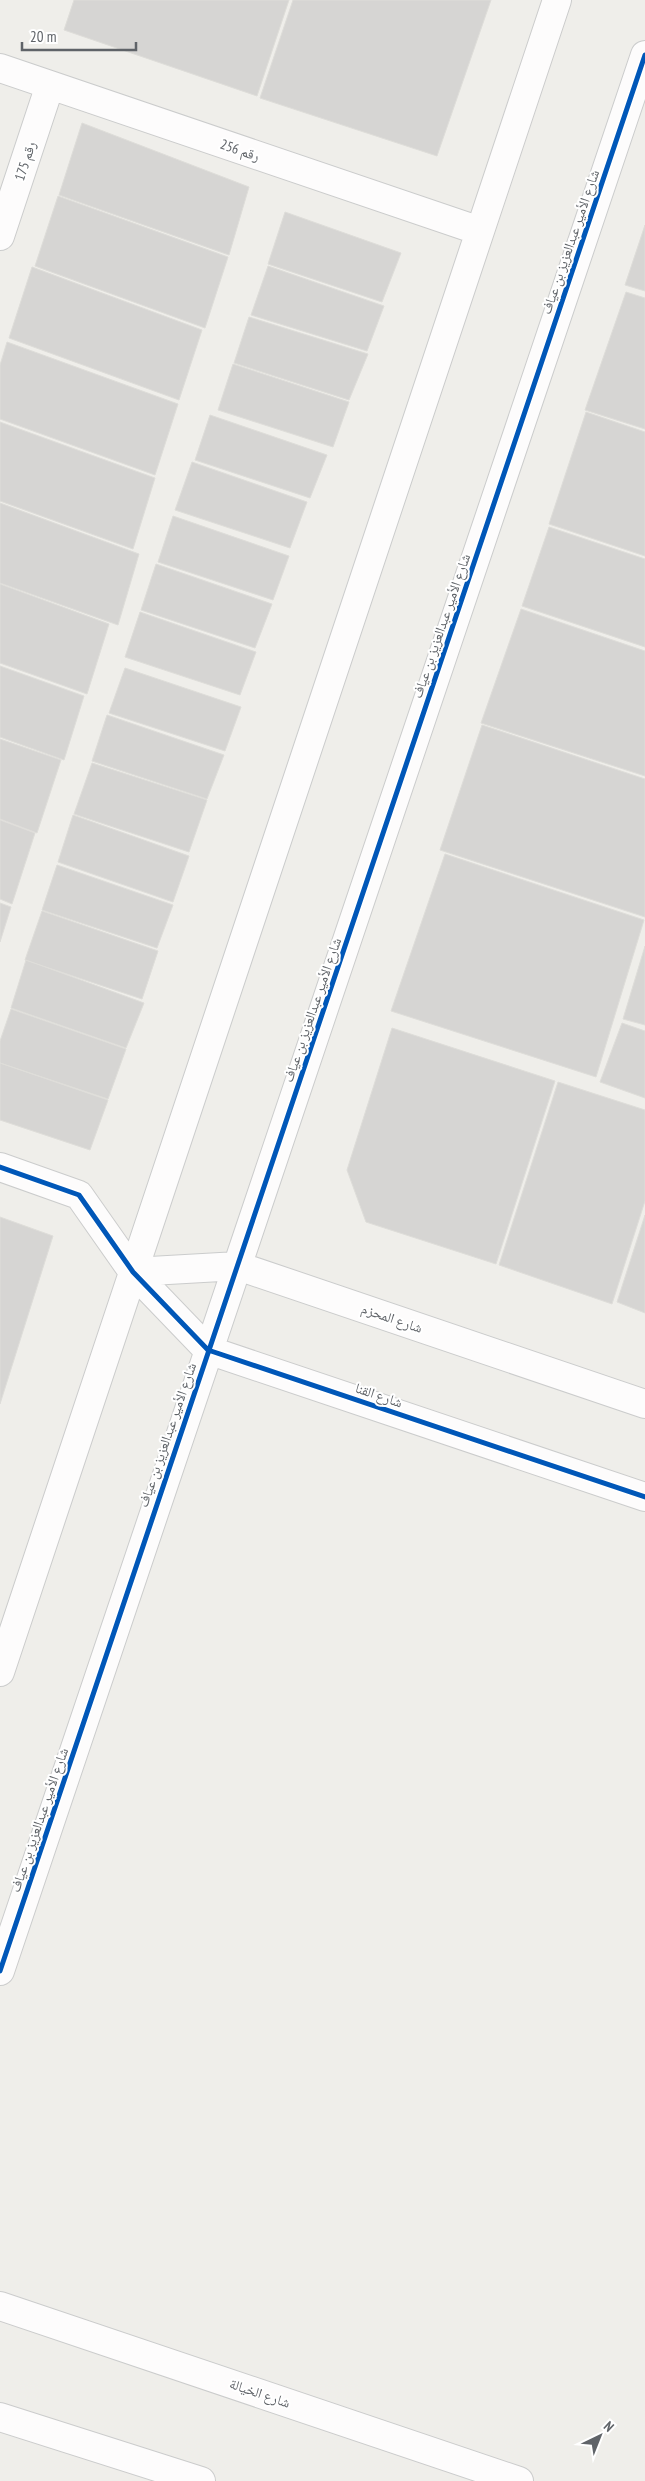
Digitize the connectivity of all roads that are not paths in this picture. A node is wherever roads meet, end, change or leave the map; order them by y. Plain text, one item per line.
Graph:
1 (557, 0) edge
2 (645, 55) edge
3 (0, 68) edge
4 (50, 85) junction
5 (480, 231) junction
6 (0, 236) edge
7 (0, 1167) edge
8 (238, 1266) junction
9 (133, 1272) junction
10 (208, 1350) junction
11 (645, 1404) edge
12 (645, 1497) edge
13 (0, 1672) edge
14 (0, 1971) edge
15 (0, 2306) edge
16 (0, 2417) edge
17 (201, 2481) edge
18 (519, 2481) edge

1 - 5 street
2 - 8 street, شارع الأمير عبدالعزيز بن عياف
3 - 4 street, رقم 256
4 - 5 street, رقم 256
4 - 6 street, رقم 175
5 - 9 street
7 - 9 street, شارع القنا
8 - 9 street, شارع المحزم
8 - 10 street, شارع الأمير عبدالعزيز بن عياف
8 - 11 street, شارع المحزم
9 - 10 street, شارع القنا
9 - 13 street
10 - 12 street, شارع القنا
10 - 14 street, شارع الأمير عبدالعزيز بن عياف
15 - 18 street, شارع الخيالة
16 - 17 street

